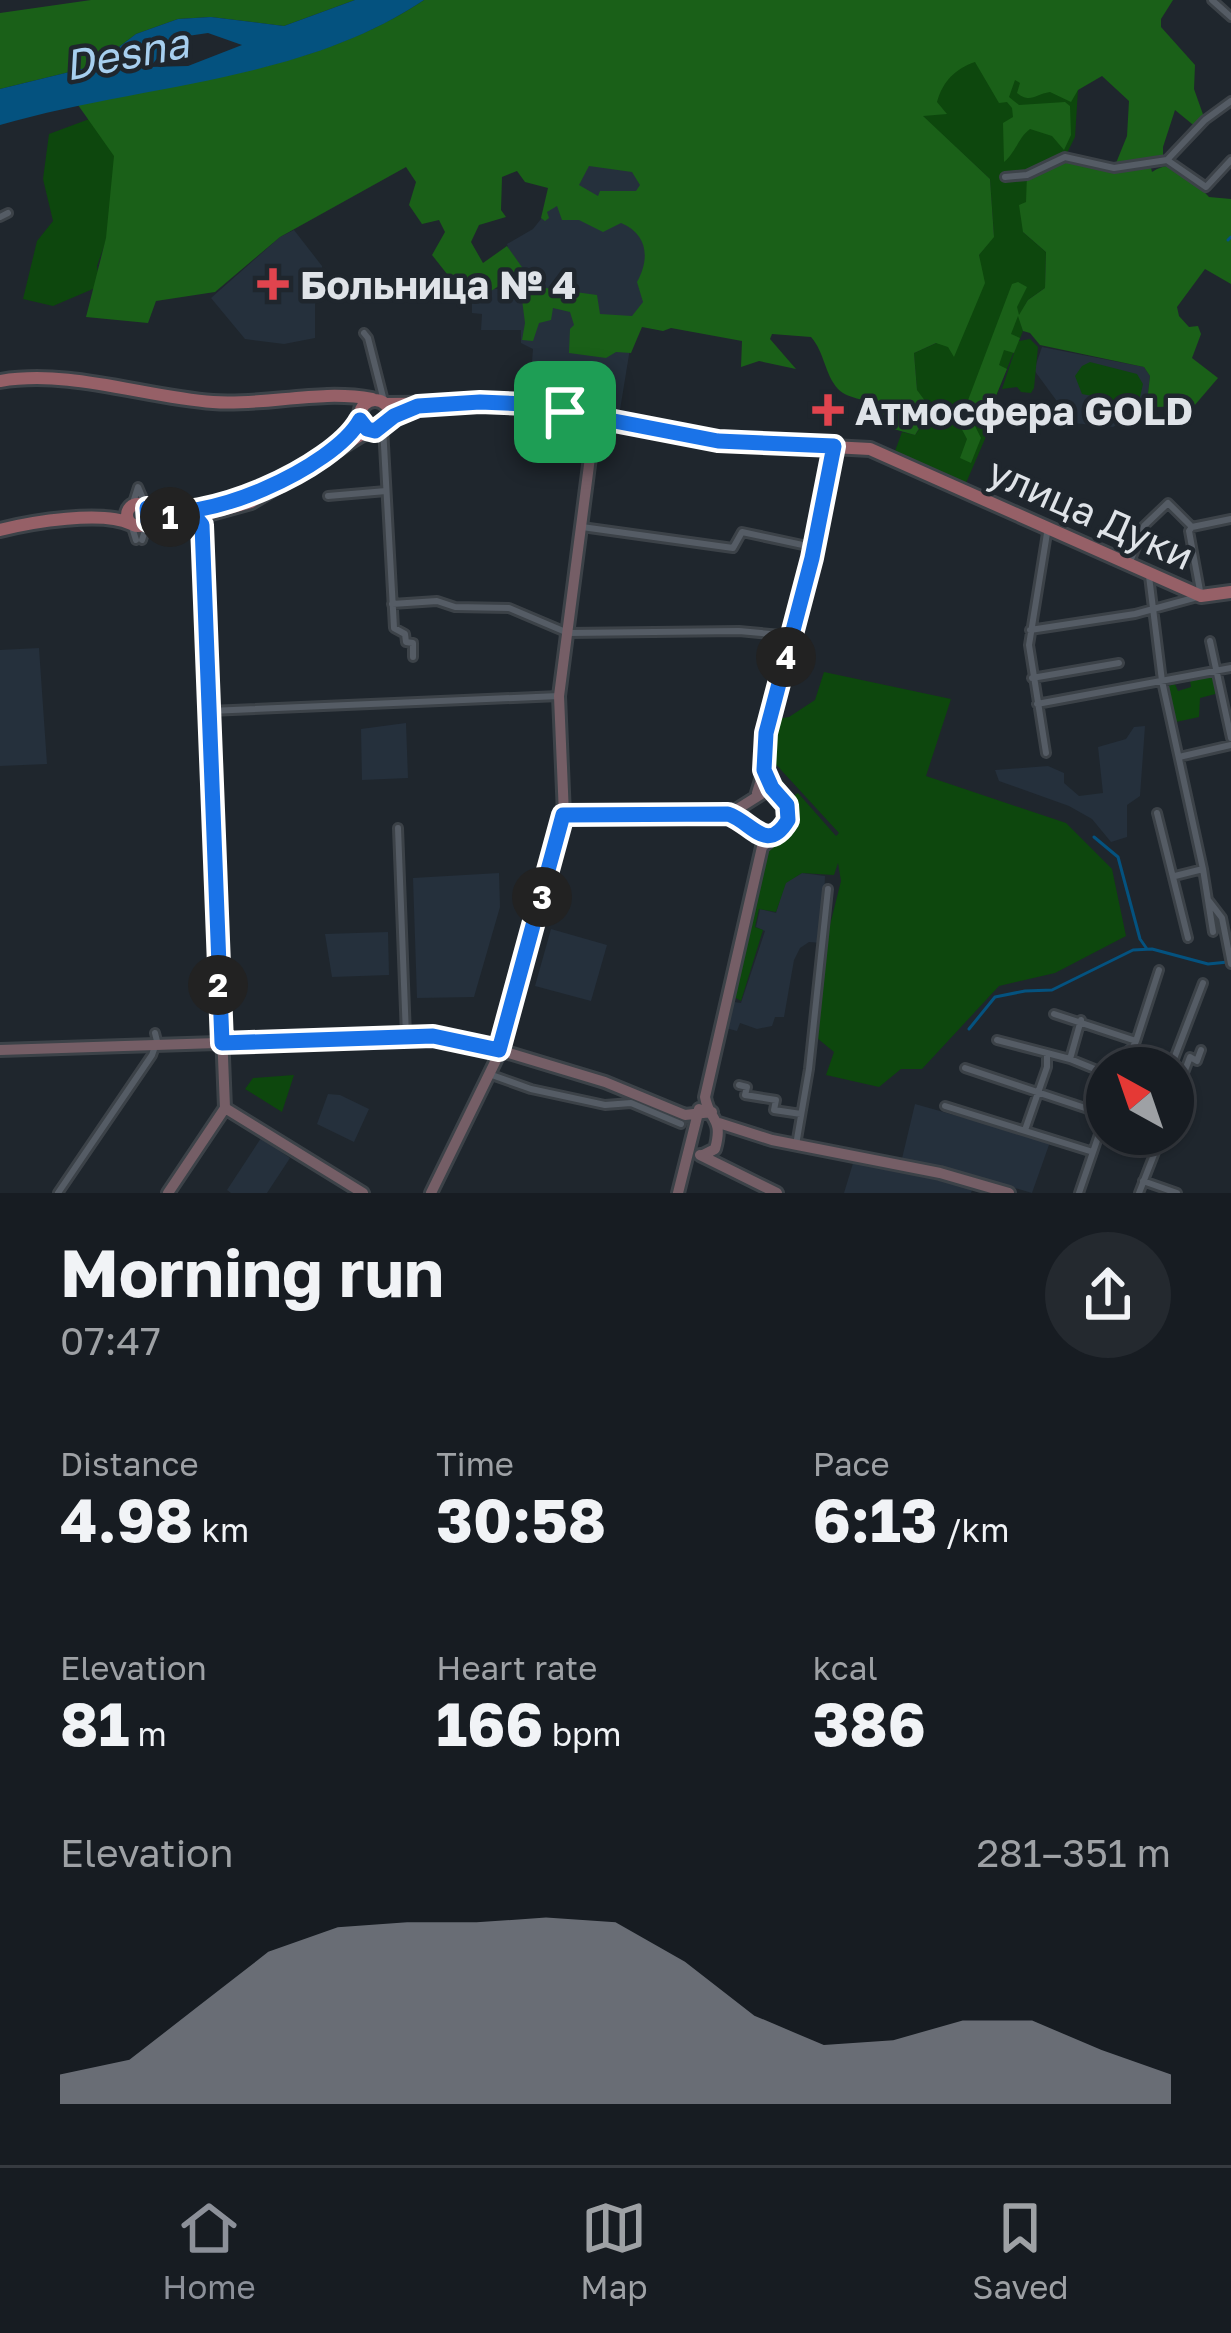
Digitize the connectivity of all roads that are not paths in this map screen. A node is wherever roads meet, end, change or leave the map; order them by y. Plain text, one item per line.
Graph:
1 (1213, 0) edge
2 (1231, 17) edge
3 (1231, 101) edge
4 (1167, 160) junction
5 (1231, 160) edge
6 (1005, 177) dead end
7 (364, 333) dead end
8 (0, 381) edge
9 (340, 396) junction
10 (380, 398) junction
11 (480, 402) junction
12 (595, 419) junction
13 (372, 424) junction
14 (834, 446) junction
15 (386, 491) junction
16 (328, 496) dead end
17 (139, 511) junction
18 (202, 518) junction
19 (1231, 519) edge
20 (131, 524) junction
21 (1048, 526) junction
22 (0, 527) edge
23 (582, 527) junction
24 (1191, 529) junction
25 (815, 548) junction
26 (1130, 562) junction
27 (1149, 571) junction
28 (1231, 592) edge
29 (1201, 596) junction
30 (392, 604) junction
31 (1150, 609) junction
32 (1030, 630) junction
33 (568, 633) junction
34 (791, 636) junction
35 (1210, 641) dead end
36 (413, 658) dead end
37 (1119, 663) dead end
38 (1231, 668) edge
39 (1216, 670) junction
40 (1032, 679) junction
41 (1162, 681) junction
42 (559, 696) junction
43 (1036, 704) junction
44 (208, 711) junction
45 (1231, 741) edge
46 (1046, 753) dead end
47 (1179, 757) junction
48 (764, 770) junction
49 (776, 793) junction
50 (757, 794) junction
51 (746, 804) junction
52 (1157, 813) dead end
53 (728, 814) junction
54 (563, 815) junction
55 (746, 822) junction
56 (398, 828) dead end
57 (758, 842) junction
58 (1203, 869) junction
59 (1175, 877) junction
60 (828, 889) dead end
61 (1208, 899) junction
62 (1213, 932) dead end
63 (1188, 938) dead end
64 (1231, 964) edge
65 (1159, 970) dead end
66 (1203, 982) dead end
67 (1054, 1014) dead end
68 (1081, 1020) junction
69 (406, 1038) junction
70 (997, 1040) dead end
71 (1136, 1041) junction
72 (155, 1042) junction
73 (222, 1045) junction
74 (1131, 1047) edge
75 (1178, 1047) edge
76 (1202, 1050) dead end
77 (499, 1052) junction
78 (0, 1053) edge
79 (1047, 1054) junction
80 (1070, 1059) junction
81 (1194, 1059) edge
82 (1086, 1065) edge
83 (965, 1068) dead end
84 (489, 1074) junction
85 (739, 1085) dead end
86 (1039, 1093) junction
87 (945, 1106) dead end
88 (1086, 1107) edge
89 (225, 1108) junction
90 (801, 1114) junction
91 (716, 1118) junction
92 (690, 1125) junction
93 (1025, 1130) junction
94 (796, 1145) junction
95 (1086, 1149) edge
96 (701, 1155) junction
97 (1092, 1155) edge
98 (1153, 1155) edge
99 (1143, 1180) junction
100 (975, 1188) edge
101 (58, 1193) edge
102 (168, 1193) edge
103 (363, 1193) edge
104 (431, 1193) edge
105 (680, 1193) edge
106 (777, 1193) edge
107 (1009, 1193) edge
108 (1078, 1193) edge
109 (1139, 1193) edge
110 (1177, 1193) edge

1 - 2 street
3 - 4 street
4 - 5 street
4 - 6 street
7 - 10 street
8 - 9 main road
9 - 10 main road
9 - 13 main road
10 - 11 main road
10 - 13 main road
10 - 13 main road
11 - 12 main road, улица Дуки
11 - 13 main road
12 - 14 main road, улица Дуки
12 - 23 main road
13 - 15 street
13 - 17 main road
13 - 18 main road
14 - 21 main road, улица Дуки
14 - 25 main road
15 - 16 street
15 - 30 street
17 - 17 street
17 - 18 main road
17 - 20 main road
17 - 20 street
17 - 22 main road
18 - 44 main road
19 - 24 street
20 - 22 main road
21 - 26 main road, улица Дуки
21 - 32 street
23 - 25 street
23 - 33 main road
24 - 26 street
24 - 29 street
25 - 34 main road
26 - 27 main road, улица Дуки
27 - 29 main road, улица Дуки
27 - 31 street
28 - 29 main road, улица Дуки
29 - 31 street
30 - 33 street
30 - 36 street
31 - 32 street
31 - 41 street
32 - 40 street
33 - 34 street
33 - 42 main road
34 - 48 main road
35 - 39 street
37 - 40 street
38 - 39 street
39 - 41 street
39 - 45 street
40 - 43 street
41 - 43 street
41 - 47 street
42 - 44 street
42 - 54 main road
43 - 46 street
44 - 73 main road
45 - 47 street
47 - 58 street
48 - 49 main road
48 - 50 main road
49 - 50 main road
49 - 57 main road
50 - 51 main road
51 - 53 main road
51 - 55 main road
52 - 59 street
53 - 54 main road
53 - 55 main road
54 - 77 main road
55 - 57 main road
56 - 69 street
57 - 91 main road
57 - 92 main road
58 - 59 street
58 - 61 street
59 - 63 street
60 - 90 street
61 - 62 street
61 - 64 street
65 - 71 street
66 - 75 street
67 - 68 street
68 - 71 street
68 - 80 street
69 - 73 main road
69 - 77 main road
70 - 79 street
71 - 74 street
72 - 73 main road
72 - 78 main road
72 - 101 street
73 - 89 main road
76 - 81 street
77 - 84 main road
77 - 92 main road
79 - 80 street
79 - 86 street
80 - 82 street
83 - 86 street
84 - 92 street
84 - 104 main road
85 - 90 street
86 - 88 street
86 - 93 street
87 - 93 street
89 - 102 main road
89 - 103 main road
90 - 94 street
91 - 92 main road
91 - 94 main road
91 - 96 main road
92 - 96 main road
92 - 105 main road
93 - 95 street
94 - 100 main road
96 - 105 main road
96 - 106 main road
97 - 108 street
98 - 99 street
99 - 109 street
99 - 110 street
100 - 107 main road

